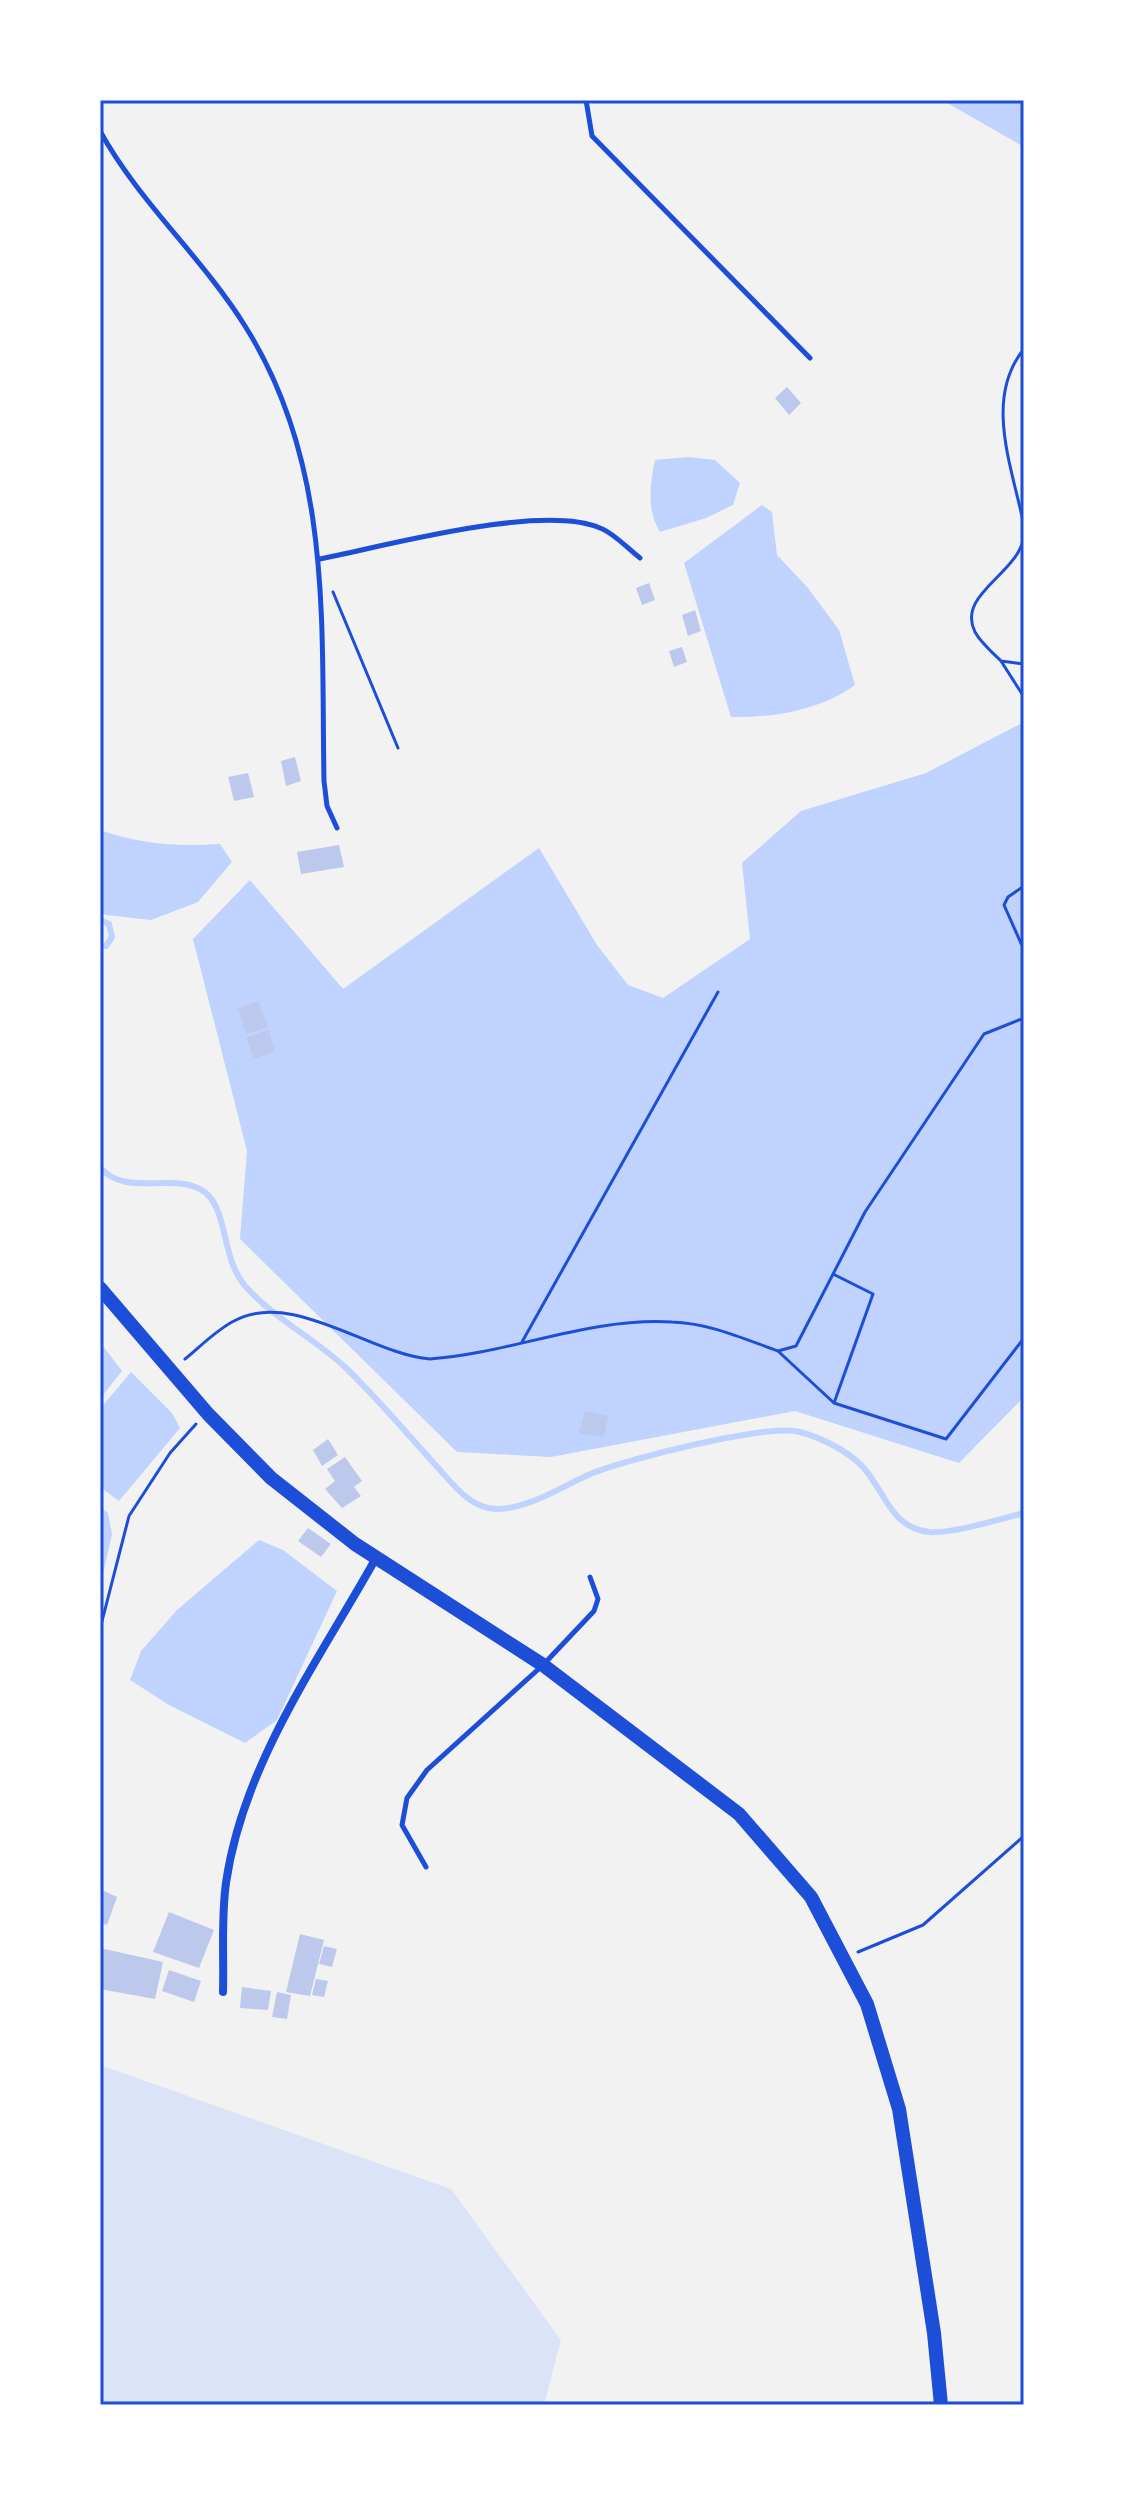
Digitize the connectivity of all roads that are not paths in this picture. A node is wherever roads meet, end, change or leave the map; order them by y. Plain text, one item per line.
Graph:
1 (586, 100) edge
2 (100, 131) edge
3 (810, 358) dead end
4 (640, 558) dead end
5 (320, 559) junction
6 (337, 828) dead end
7 (100, 1288) edge
8 (376, 1558) junction
9 (590, 1577) dead end
10 (543, 1665) junction
11 (426, 1867) dead end
12 (223, 1992) dead end
13 (941, 2405) edge

1 - 3 lane
2 - 5 lane
4 - 5 lane
5 - 6 lane
7 - 8 street
8 - 10 street
8 - 12 street
9 - 10 lane
10 - 11 lane
10 - 13 street

